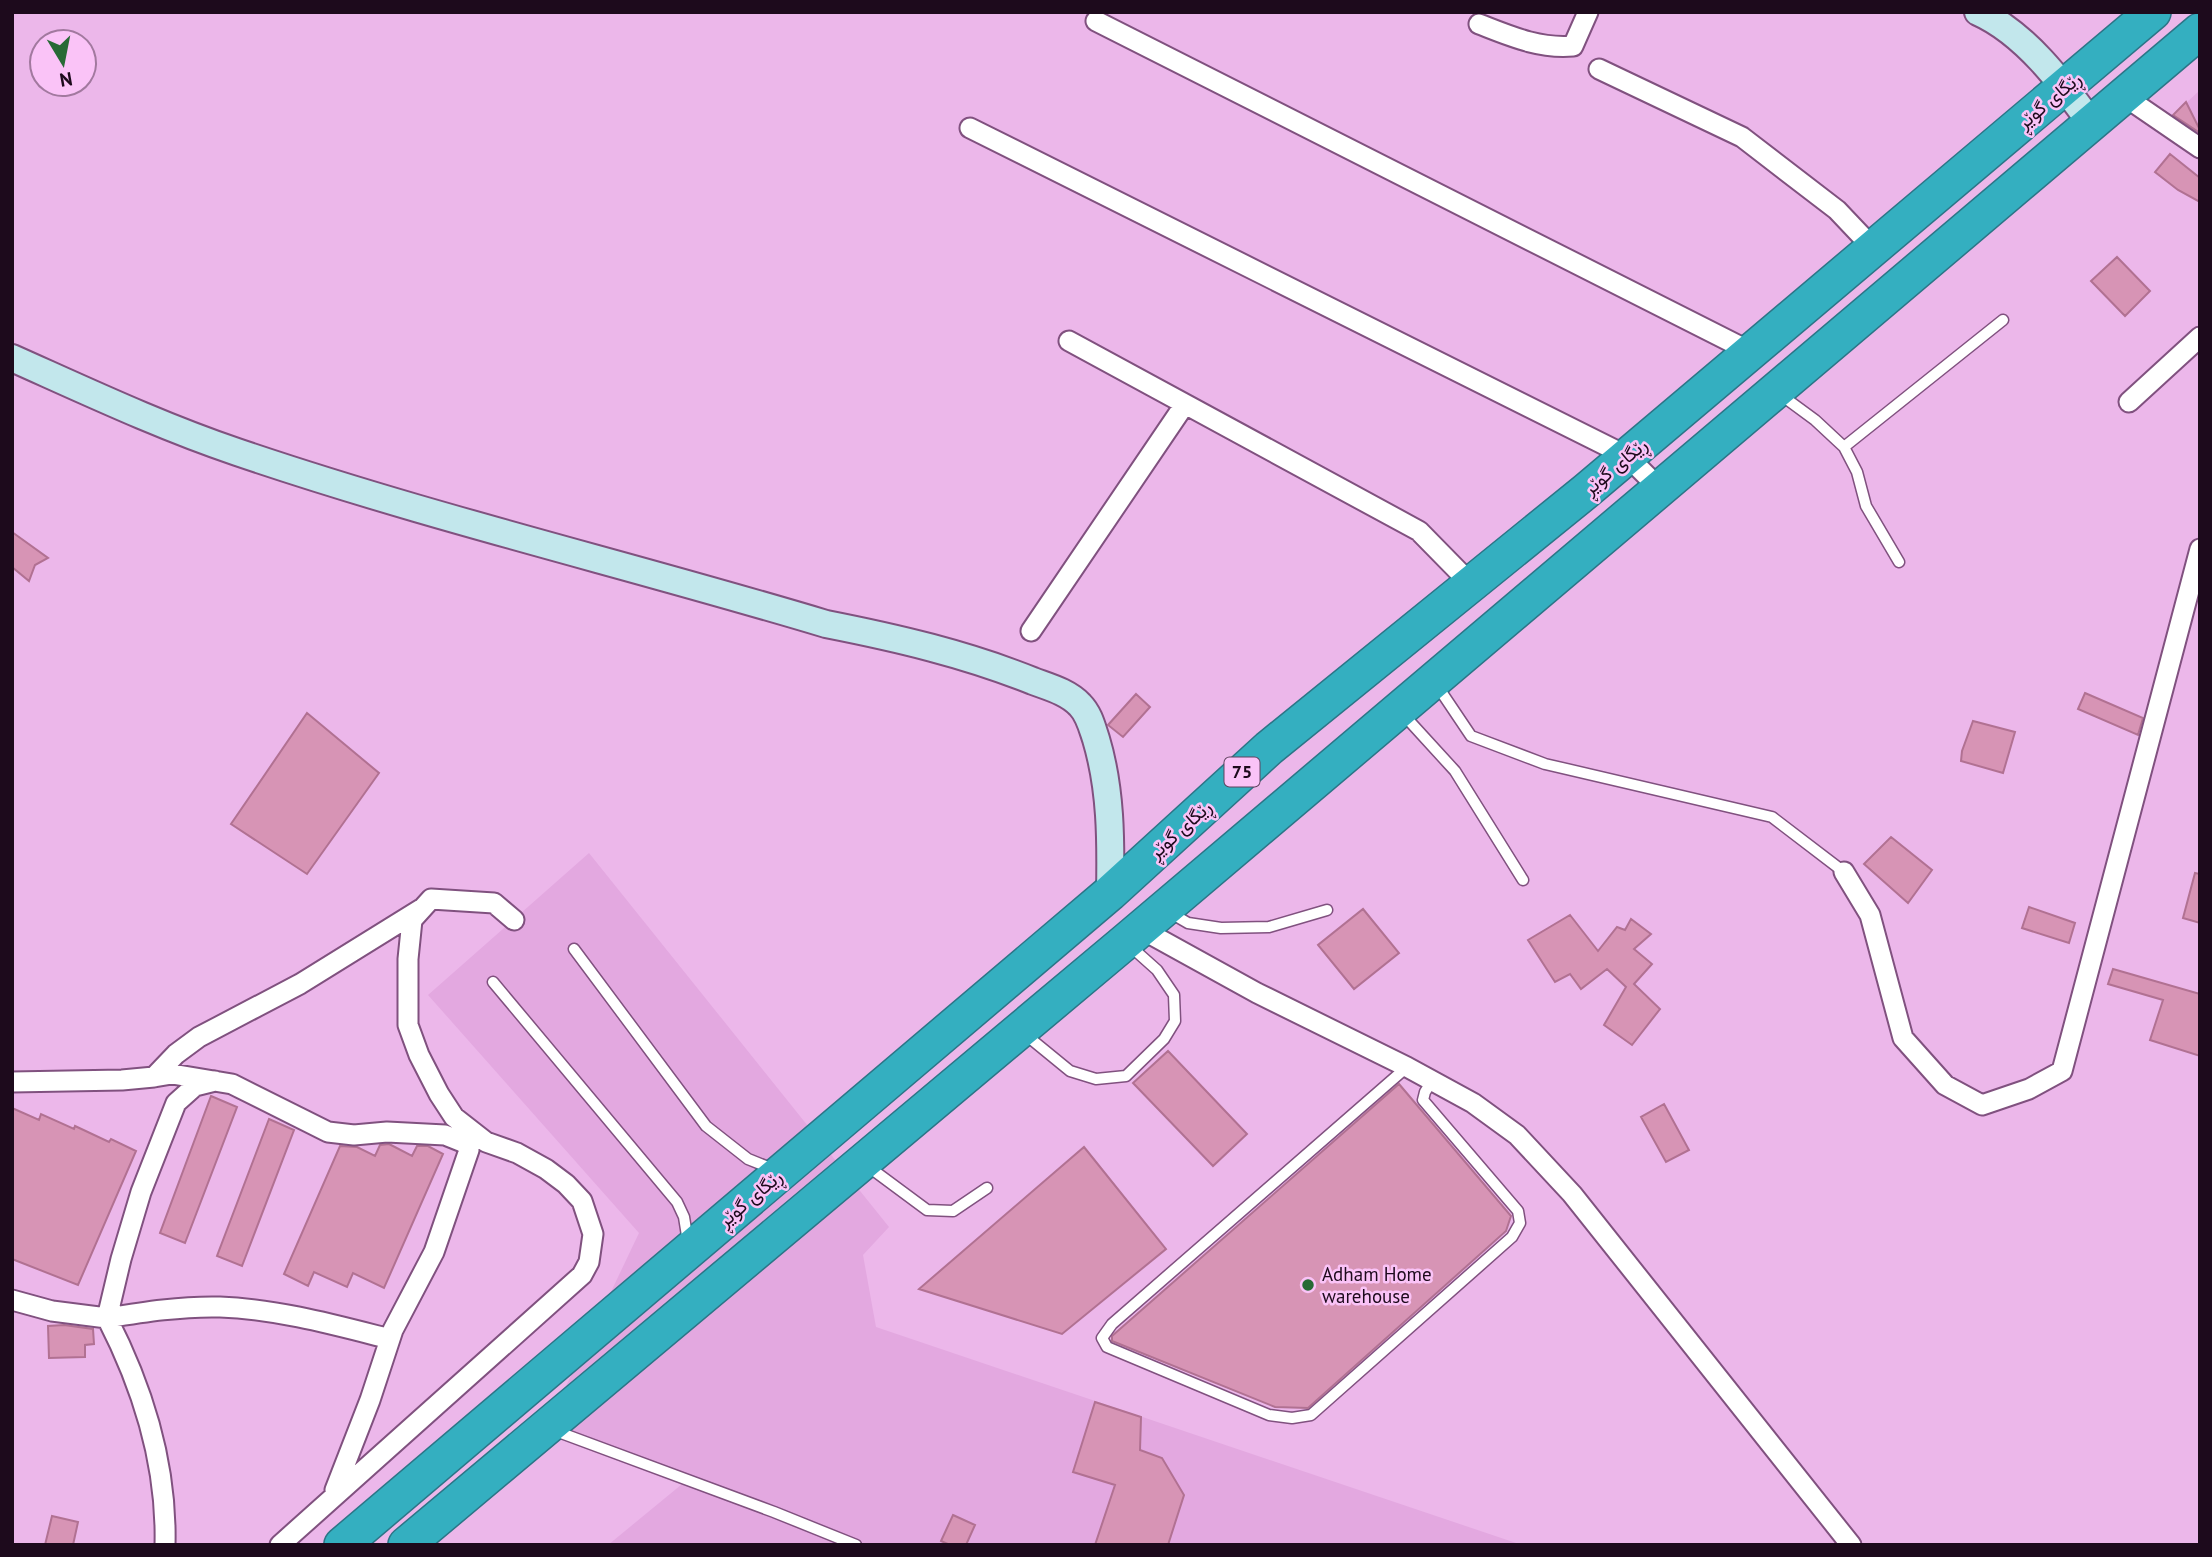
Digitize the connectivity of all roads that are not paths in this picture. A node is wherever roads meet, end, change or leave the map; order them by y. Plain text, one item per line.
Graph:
1 (1588, 12) edge
2 (1978, 12) edge
3 (2153, 12) edge
4 (1096, 21) dead end
5 (1479, 24) dead end
6 (2200, 31) edge
7 (1599, 69) dead end
8 (2065, 87) junction
9 (2124, 96) junction
10 (2091, 124) junction
11 (971, 128) dead end
12 (2200, 148) edge
13 (1873, 248) junction
14 (2003, 320) dead end
15 (2200, 337) edge
16 (1069, 341) dead end
17 (1751, 352) junction
18 (12, 358) edge
19 (1775, 390) junction
20 (2129, 402) dead end
21 (1185, 404) junction
22 (1844, 447) junction
23 (1627, 456) junction
24 (1660, 489) junction
25 (2200, 549) edge
26 (1899, 562) dead end
27 (1471, 584) junction
28 (1031, 631) dead end
29 (1434, 681) junction
30 (1399, 710) junction
31 (1844, 872) joint
32 (1523, 880) dead end
33 (1110, 892) junction
34 (425, 906) junction
35 (1327, 910) dead end
36 (514, 920) dead end
37 (1144, 927) junction
38 (574, 948) dead end
39 (494, 982) dead end
40 (1020, 1030) junction
41 (1407, 1067) junction
42 (154, 1077) junction
43 (215, 1081) junction
44 (1432, 1081) junction
45 (12, 1082) edge
46 (863, 1162) junction
47 (780, 1172) junction
48 (987, 1188) dead end
49 (690, 1249) junction
50 (12, 1300) edge
51 (107, 1318) junction
52 (390, 1339) junction
53 (546, 1427) junction
54 (334, 1494) junction
55 (165, 1545) edge
56 (280, 1545) edge
57 (342, 1545) edge
58 (406, 1545) edge
59 (856, 1545) edge
60 (1851, 1545) edge

1 - 5 street
2 - 8 street
3 - 8 highway, ڕێگای گوێڕ / 75
4 - 17 street
6 - 9 highway
7 - 13 street
8 - 10 street
8 - 13 highway, ڕێگای گوێڕ / 75
9 - 10 highway
9 - 12 street
10 - 19 highway
11 - 23 street
13 - 17 highway, ڕێگای گوێڕ / 75
14 - 22 lane
15 - 20 street
16 - 21 street
17 - 23 highway, ڕێگای گوێڕ / 75
18 - 33 street
19 - 22 lane
19 - 24 highway
21 - 27 street
21 - 28 street
22 - 26 lane
23 - 24 street
23 - 27 highway, ڕێگای گوێڕ / 75
24 - 29 highway
25 - 31 street
27 - 33 highway, ڕێگای گوێڕ / 75
29 - 30 highway
29 - 31 lane
30 - 32 lane
30 - 37 highway
33 - 47 highway, ڕێگای گوێڕ / 75
34 - 36 street
34 - 42 street
34 - 54 street
35 - 37 lane
37 - 40 highway
37 - 40 lane
37 - 41 street
38 - 47 lane
39 - 49 lane
40 - 46 highway
41 - 44 street
41 - 44 lane
42 - 43 street
42 - 45 street
43 - 51 street
43 - 52 street
44 - 60 street
46 - 48 lane
46 - 53 highway
47 - 49 highway, ڕێگای گوێڕ / 75
49 - 57 highway, ڕێگای گوێڕ / 75
50 - 51 street
51 - 52 street
51 - 55 street
52 - 54 street
53 - 58 highway
53 - 59 lane
54 - 56 street

